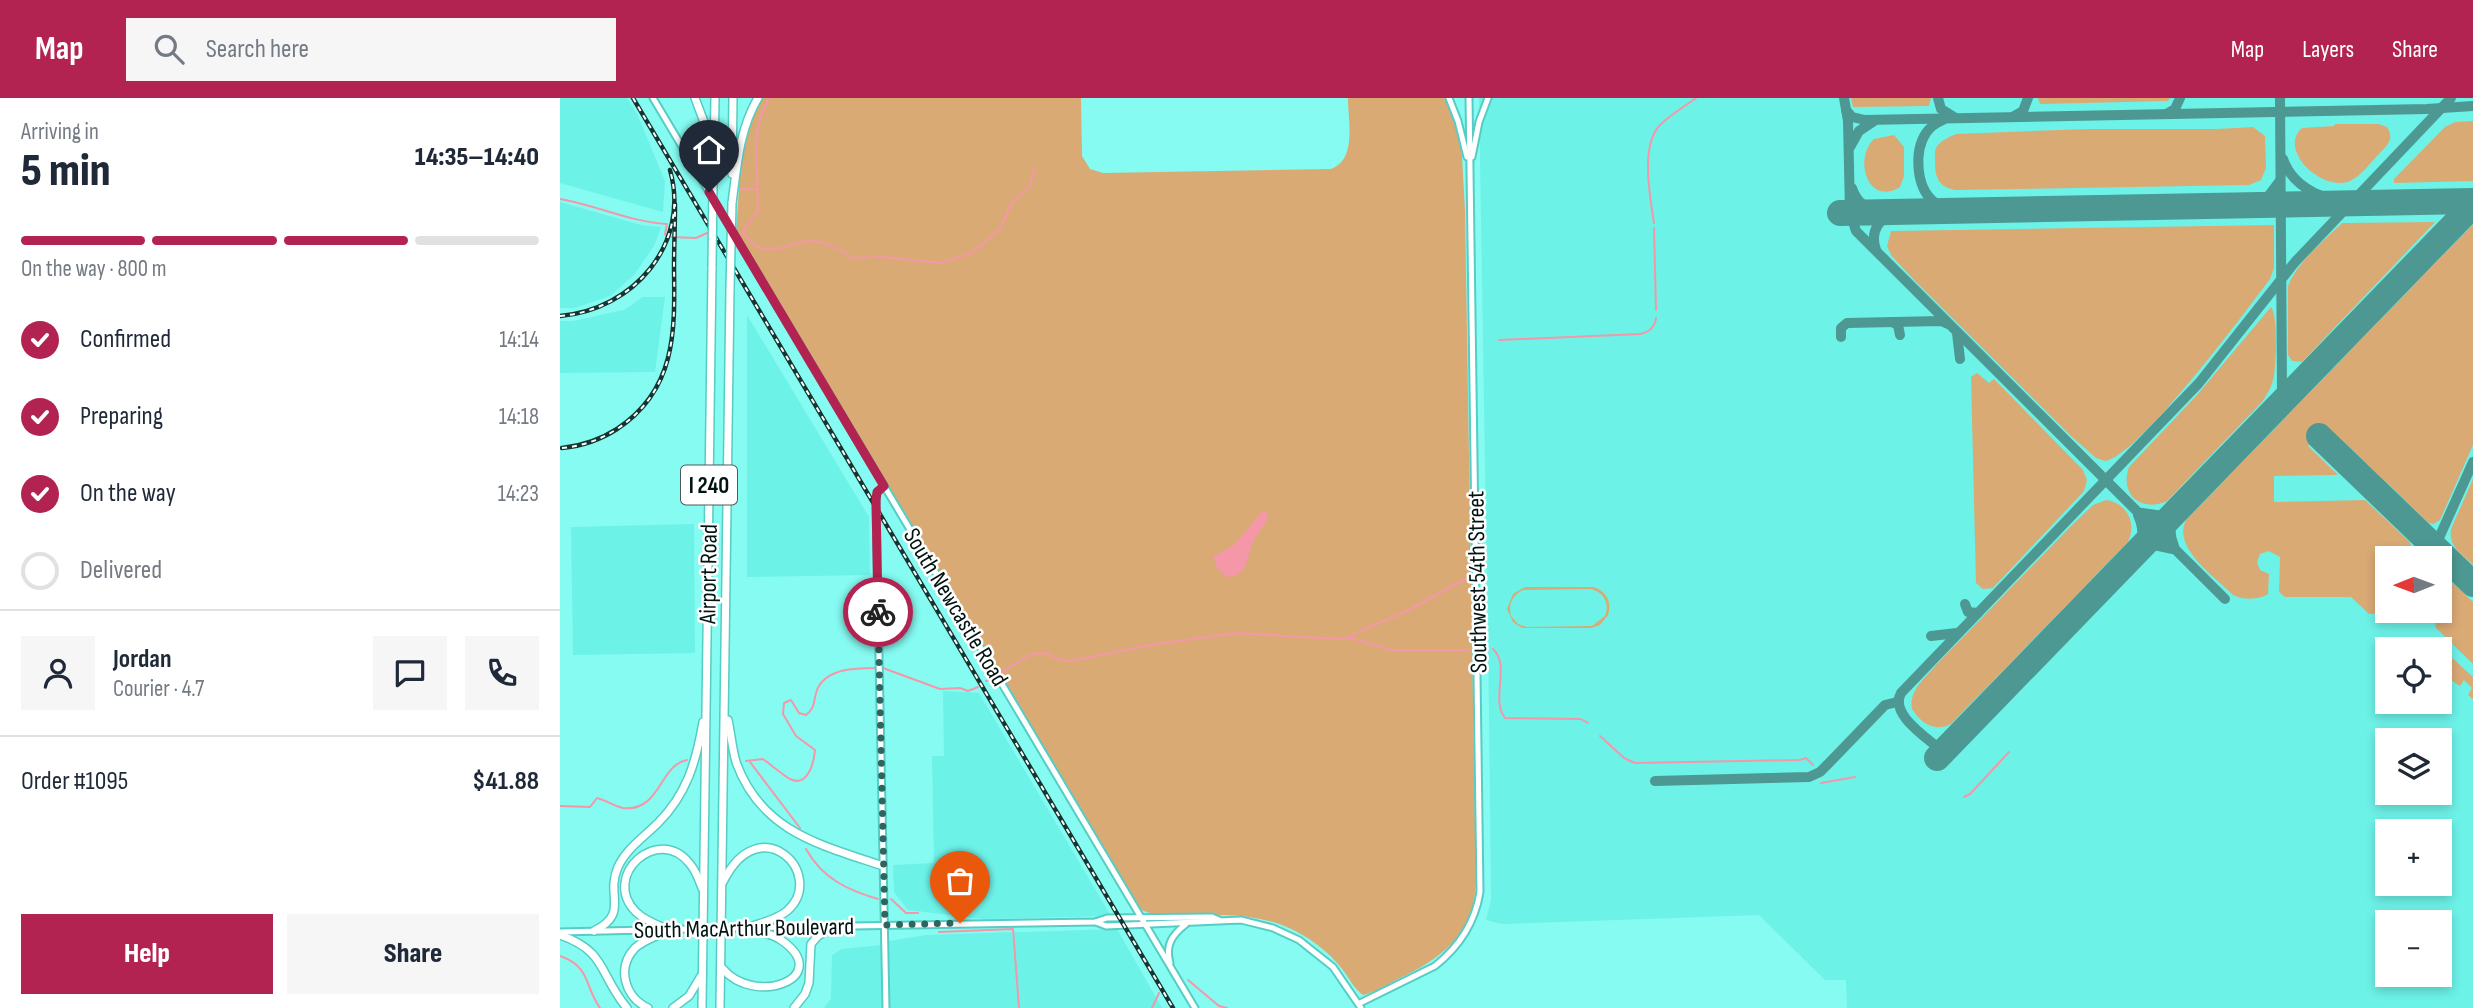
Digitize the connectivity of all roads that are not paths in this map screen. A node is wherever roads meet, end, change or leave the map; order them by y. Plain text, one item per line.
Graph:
1 (653, 98) edge
2 (695, 98) edge
3 (715, 98) edge
4 (733, 98) edge
5 (758, 98) edge
6 (1449, 98) edge
7 (1469, 98) edge
8 (1488, 98) edge
9 (713, 170) junction
10 (1470, 170) junction
11 (732, 203) junction
12 (884, 486) junction
13 (891, 499) junction
14 (876, 505) junction
15 (706, 701) junction
16 (725, 705) junction
17 (883, 866) junction
18 (722, 886) junction
19 (704, 892) junction
20 (1141, 918) junction
21 (1219, 920) junction
22 (1095, 922) junction
23 (1187, 923) junction
24 (885, 925) junction
25 (1145, 925) junction
26 (833, 926) junction
27 (745, 928) junction
28 (669, 930) junction
29 (594, 931) junction
30 (560, 933) edge
31 (721, 964) junction
32 (1171, 970) junction
33 (703, 972) junction
34 (796, 986) dead end
35 (730, 988) dead end
36 (1360, 1006) edge
37 (627, 1008) edge
38 (648, 1008) edge
39 (673, 1008) edge
40 (702, 1008) edge
41 (720, 1008) edge
42 (794, 1008) edge
43 (886, 1008) edge
44 (1195, 1008) edge

1 - 12 main road, South Newcastle Road
2 - 9 highway
3 - 9 highway, Airport Road / I 240
4 - 11 highway, Airport Road / I 240
5 - 11 highway
6 - 10 main road
7 - 10 main road, Southwest 54th Street
8 - 10 main road
9 - 15 highway, Airport Road / I 240, bridge
10 - 36 main road, Southwest 54th Street
11 - 16 highway, Airport Road / I 240, bridge
12 - 13 main road, South Newcastle Road
12 - 14 main road
13 - 14 main road
13 - 20 main road, South Newcastle Road
14 - 17 main road
15 - 19 highway, Airport Road / I 240
15 - 29 highway
16 - 17 highway
16 - 18 highway, Airport Road / I 240
17 - 24 main road
18 - 27 highway
18 - 31 highway, Airport Road / I 240
19 - 28 highway
19 - 33 highway, Airport Road / I 240
20 - 21 main road, South MacArthur Boulevard
20 - 22 main road, South MacArthur Boulevard
20 - 25 main road, South Newcastle Road
21 - 23 main road, South MacArthur Boulevard
21 - 36 main road, South MacArthur Boulevard
22 - 24 main road, South MacArthur Boulevard
22 - 25 main road, South MacArthur Boulevard
23 - 25 main road, South MacArthur Boulevard
23 - 32 main road
24 - 26 main road, South MacArthur Boulevard
24 - 43 main road
25 - 32 main road, South Newcastle Road
26 - 27 main road, South MacArthur Boulevard
26 - 42 highway
27 - 28 main road, South MacArthur Boulevard, bridge
27 - 34 highway
28 - 29 main road, South MacArthur Boulevard
28 - 38 highway
29 - 30 main road, South MacArthur Boulevard
30 - 37 highway
31 - 35 highway
31 - 41 highway, Airport Road / I 240
32 - 44 main road, South Newcastle Road
33 - 39 highway
33 - 40 highway, Airport Road / I 240

